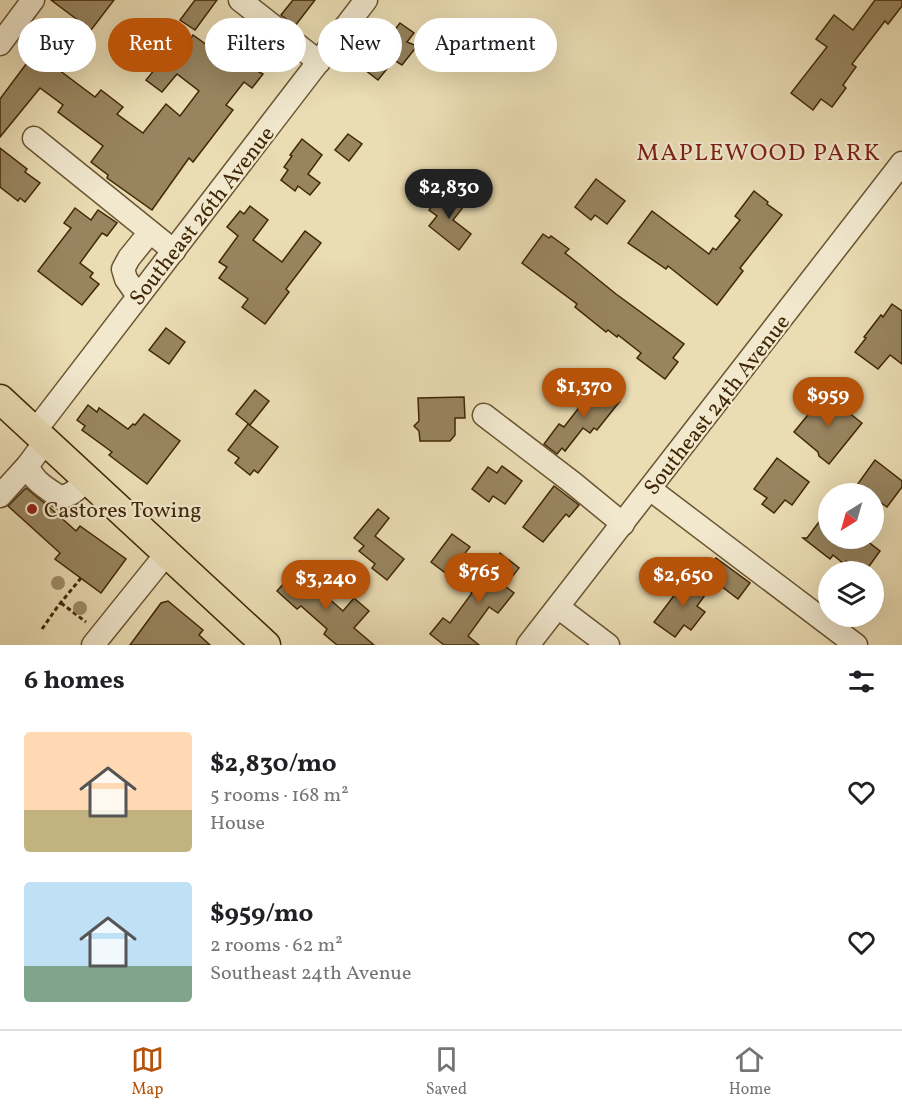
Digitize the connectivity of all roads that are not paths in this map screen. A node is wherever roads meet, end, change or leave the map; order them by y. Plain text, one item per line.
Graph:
1 (33, 0) edge
2 (240, 0) edge
3 (366, 0) edge
4 (352, 18) edge
5 (0, 44) edge
6 (318, 61) edge
7 (318, 63) edge
8 (34, 138) dead end
9 (902, 163) edge
10 (150, 231) junction
11 (174, 250) junction
12 (138, 296) junction
13 (0, 399) edge
14 (484, 415) dead end
15 (41, 437) junction
16 (28, 465) junction
17 (88, 480) junction
18 (650, 489) junction
19 (0, 496) edge
20 (623, 524) junction
21 (167, 554) junction
22 (558, 608) junction
23 (93, 645) edge
24 (266, 645) edge
25 (528, 645) edge
26 (608, 645) edge
27 (856, 645) edge

1 - 5 street
2 - 6 street
3 - 4 street, Southeast 26th Avenue
7 - 11 street, Southeast 26th Avenue
8 - 10 street
9 - 18 street, Southeast 24th Avenue
10 - 11 street
10 - 12 street
11 - 12 street, Southeast 26th Avenue
12 - 15 street, Southeast 26th Avenue
13 - 15 main road
14 - 20 street
15 - 16 street, Southeast 26th Avenue
15 - 17 main road
16 - 17 street
16 - 19 street, Southeast 26th Avenue
17 - 21 main road
18 - 20 street, Southeast 24th Avenue
18 - 27 street
20 - 22 street, Southeast 24th Avenue
21 - 23 street
21 - 24 main road
22 - 25 street, Southeast 24th Avenue
22 - 26 street

